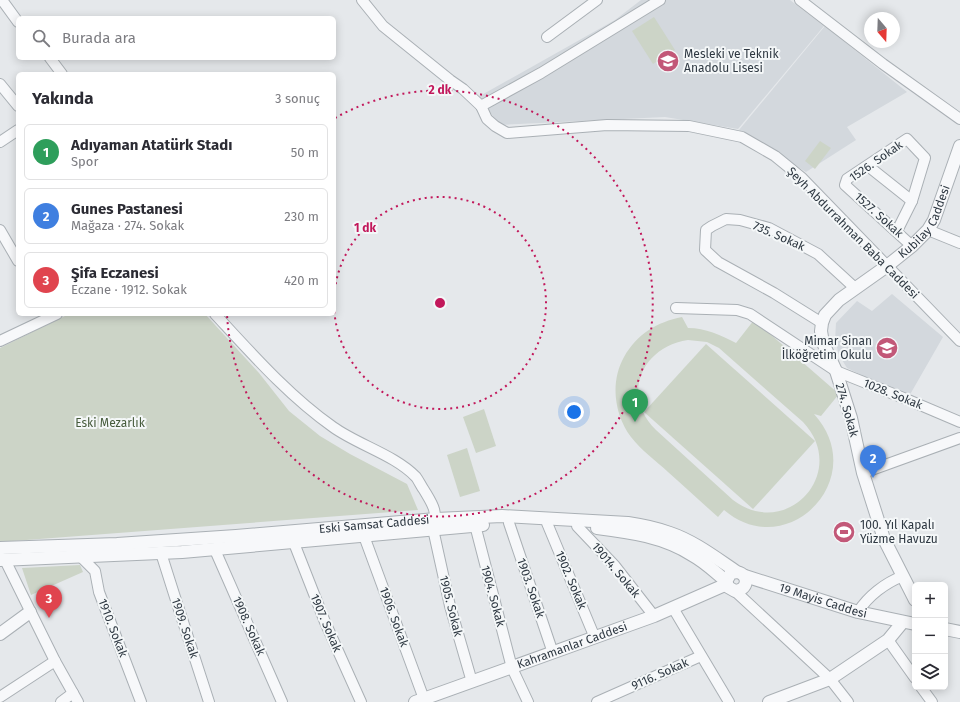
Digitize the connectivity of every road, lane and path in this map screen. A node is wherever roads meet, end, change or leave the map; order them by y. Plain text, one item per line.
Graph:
1 (2, 0) edge
2 (362, 0) edge
3 (597, 0) edge
4 (660, 0) edge
5 (800, 0) edge
6 (16, 19) edge
7 (547, 37) dead end
8 (52, 60) edge
9 (60, 72) edge
10 (0, 84) edge
11 (16, 104) edge
12 (481, 106) junction
13 (960, 119) edge
14 (16, 131) edge
15 (0, 142) edge
16 (960, 146) edge
17 (868, 166) junction
18 (845, 185) joint
19 (912, 201) junction
20 (0, 230) edge
21 (928, 230) junction
22 (896, 231) junction
23 (960, 243) edge
24 (912, 246) junction
25 (16, 258) edge
26 (886, 266) junction
27 (855, 288) junction
28 (676, 308) dead end
29 (50, 316) edge
30 (217, 316) edge
31 (822, 323) junction
32 (0, 340) edge
33 (960, 341) edge
34 (836, 371) junction
35 (960, 422) edge
36 (960, 438) edge
37 (863, 473) junction
38 (509, 523) junction
39 (547, 523) junction
40 (435, 524) junction
41 (475, 525) junction
42 (577, 526) junction
43 (364, 536) junction
44 (294, 543) junction
45 (0, 548) edge
46 (215, 550) junction
47 (161, 553) junction
48 (81, 557) junction
49 (2, 559) edge
50 (741, 574) junction
51 (903, 576) junction
52 (729, 586) junction
53 (912, 594) edge
54 (673, 608) junction
55 (30, 612) junction
56 (858, 612) junction
57 (654, 616) junction
58 (902, 623) junction
59 (912, 624) edge
60 (948, 630) edge
61 (960, 632) edge
62 (0, 634) edge
63 (595, 638) junction
64 (888, 640) junction
65 (553, 653) junction
66 (701, 656) junction
67 (55, 661) junction
68 (512, 668) junction
69 (912, 674) edge
70 (830, 679) junction
71 (472, 682) junction
72 (923, 690) edge
73 (0, 697) edge
74 (76, 698) edge
75 (420, 700) edge
76 (773, 701) edge
77 (60, 702) edge
78 (141, 702) edge
79 (209, 702) edge
80 (282, 702) edge
81 (361, 702) edge
82 (528, 702) edge
83 (597, 702) edge
84 (729, 702) edge
85 (848, 702) edge
86 (932, 702) edge

1 - 6 street
2 - 12 street, Şeyh Abdurrahman Baba Caddesi
3 - 7 street
4 - 12 street
5 - 13 street
8 - 9 street
10 - 11 street
12 - 26 street, Şeyh Abdurrahman Baba Caddesi
14 - 15 street
16 - 21 street, Kubilay Caddesi
17 - 18 street, 1526. Sokak
17 - 19 street
17 - 19 street, 1526. Sokak
18 - 22 street, 1527. Sokak
19 - 22 street
20 - 25 street
21 - 23 street
21 - 24 street, Kubilay Caddesi
22 - 24 street, 1527. Sokak
24 - 26 street, Kubilay Caddesi
26 - 27 street
26 - 33 street, Şeyh Abdurrahman Baba Caddesi
27 - 31 street
27 - 31 street, 735. Sokak
28 - 34 street, 1028. Sokak
29 - 32 street
30 - 40 street, 1905. Sokak
31 - 34 street, 274. Sokak
34 - 35 street, 1028. Sokak
34 - 37 street, 274. Sokak
36 - 37 street
37 - 51 street, 274. Sokak
38 - 39 street, Eski Samsat Caddesi
38 - 41 street, Eski Samsat Caddesi
38 - 65 street, 1903. Sokak
39 - 42 street, Eski Samsat Caddesi
39 - 63 street, 1902. Sokak
40 - 41 street, Eski Samsat Caddesi
40 - 43 street, Eski Samsat Caddesi
40 - 45 street, Eski Samsat Caddesi
40 - 50 street, Eski Samsat Caddesi
40 - 71 street, 1905. Sokak
41 - 68 street, 1904. Sokak
42 - 52 street, Eski Samsat Caddesi
42 - 57 street, 19014. Sokak
43 - 44 street, Eski Samsat Caddesi
43 - 75 street, 1906. Sokak
44 - 46 street, Eski Samsat Caddesi
44 - 81 street, 1907. Sokak
46 - 47 street, Eski Samsat Caddesi
46 - 80 street, 1908. Sokak
47 - 48 street, Eski Samsat Caddesi
47 - 79 street, 1909. Sokak
48 - 49 street, Eski Samsat Caddesi
48 - 78 street, 1910. Sokak
49 - 55 street
50 - 52 street
50 - 52 street
50 - 56 street, 19 Mayis Caddesi
51 - 53 street, 274. Sokak
51 - 56 street
52 - 54 street, Kahramanlar Caddesi
52 - 70 street
54 - 57 street, Kahramanlar Caddesi
54 - 66 street
55 - 62 street
55 - 67 street
56 - 58 street, 19 Mayis Caddesi
57 - 63 street, Kahramanlar Caddesi
58 - 59 street, 19 Mayis Caddesi
58 - 64 street
60 - 61 street
63 - 65 street, Kahramanlar Caddesi
64 - 69 street
64 - 70 street
65 - 68 street, Kahramanlar Caddesi
66 - 83 street, 9116. Sokak
66 - 84 street
67 - 73 street
67 - 74 street
68 - 71 street, Kahramanlar Caddesi
68 - 82 street, 1904. Sokak
70 - 76 street
70 - 85 street
71 - 75 street, Kahramanlar Caddesi
72 - 86 street
74 - 77 street

